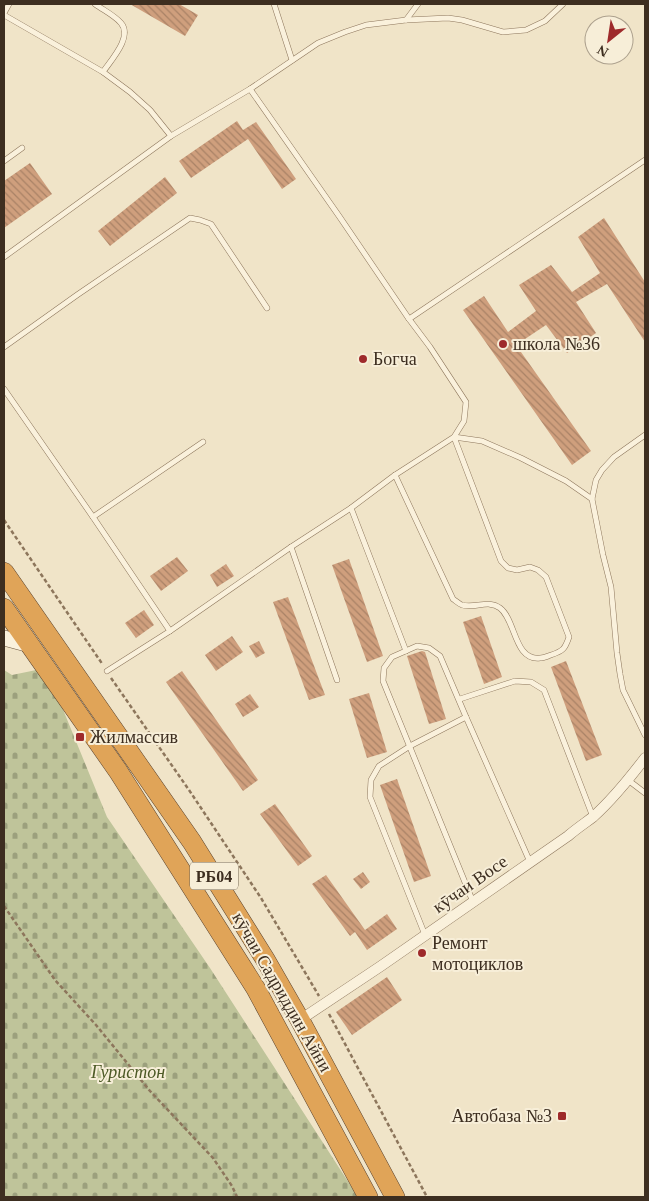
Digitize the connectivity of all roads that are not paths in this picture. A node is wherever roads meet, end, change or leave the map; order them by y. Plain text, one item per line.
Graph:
1 (9, 4) edge
2 (95, 4) edge
3 (274, 4) edge
4 (418, 4) edge
5 (563, 4) edge
6 (4, 14) edge
7 (406, 20) junction
8 (292, 60) junction
9 (103, 72) junction
10 (250, 89) junction
11 (171, 136) junction
12 (22, 148) dead end
13 (4, 160) edge
14 (645, 160) edge
15 (4, 257) edge
16 (267, 308) dead end
17 (408, 319) junction
18 (4, 347) edge
19 (4, 390) edge
20 (645, 436) edge
21 (454, 437) junction
22 (203, 442) dead end
23 (394, 475) junction
24 (592, 499) junction
25 (351, 508) junction
26 (93, 517) junction
27 (291, 546) junction
28 (4, 572) edge
29 (4, 608) edge
30 (170, 631) junction
31 (4, 638) edge
32 (30, 645) junction
33 (406, 651) junction
34 (107, 671) road end
35 (337, 680) dead end
36 (460, 699) junction
37 (466, 717) junction
38 (645, 735) edge
39 (410, 746) junction
40 (645, 758) edge
41 (628, 780) junction
42 (645, 794) edge
43 (592, 817) junction
44 (530, 863) junction
45 (473, 902) junction
46 (425, 935) junction
47 (300, 1020) junction
48 (368, 1197) edge
49 (395, 1197) edge

1 - 6 lane
2 - 9 lane
3 - 8 lane
4 - 7 lane
5 - 7 lane
6 - 9 lane
7 - 8 lane
8 - 10 lane
9 - 11 lane
10 - 11 lane
10 - 17 lane
11 - 15 lane
12 - 13 lane
14 - 17 lane
16 - 18 lane
17 - 21 lane
19 - 26 lane
20 - 24 lane
21 - 23 lane
21 - 23 lane
21 - 24 lane
22 - 26 lane
23 - 25 lane
24 - 38 lane
25 - 27 lane
25 - 33 lane
26 - 30 lane
27 - 30 lane
27 - 35 lane
28 - 47 highway, кӯчаи Садриддин Айни / РБ04
29 - 32 highway, кӯчаи Садриддин Айни / РБ04
30 - 34 lane
31 - 32 street
32 - 48 highway, кӯчаи Садриддин Айни / РБ04
33 - 36 lane
33 - 39 lane
36 - 37 lane
36 - 43 lane
37 - 39 lane
37 - 44 lane
39 - 45 lane
39 - 46 lane
40 - 41 street, кӯчаи Восе
41 - 42 lane
41 - 43 street, кӯчаи Восе
43 - 44 street, кӯчаи Восе
44 - 45 street, кӯчаи Восе
45 - 46 street, кӯчаи Восе
46 - 47 street, кӯчаи Восе
47 - 49 highway, кӯчаи Садриддин Айни / РБ04

